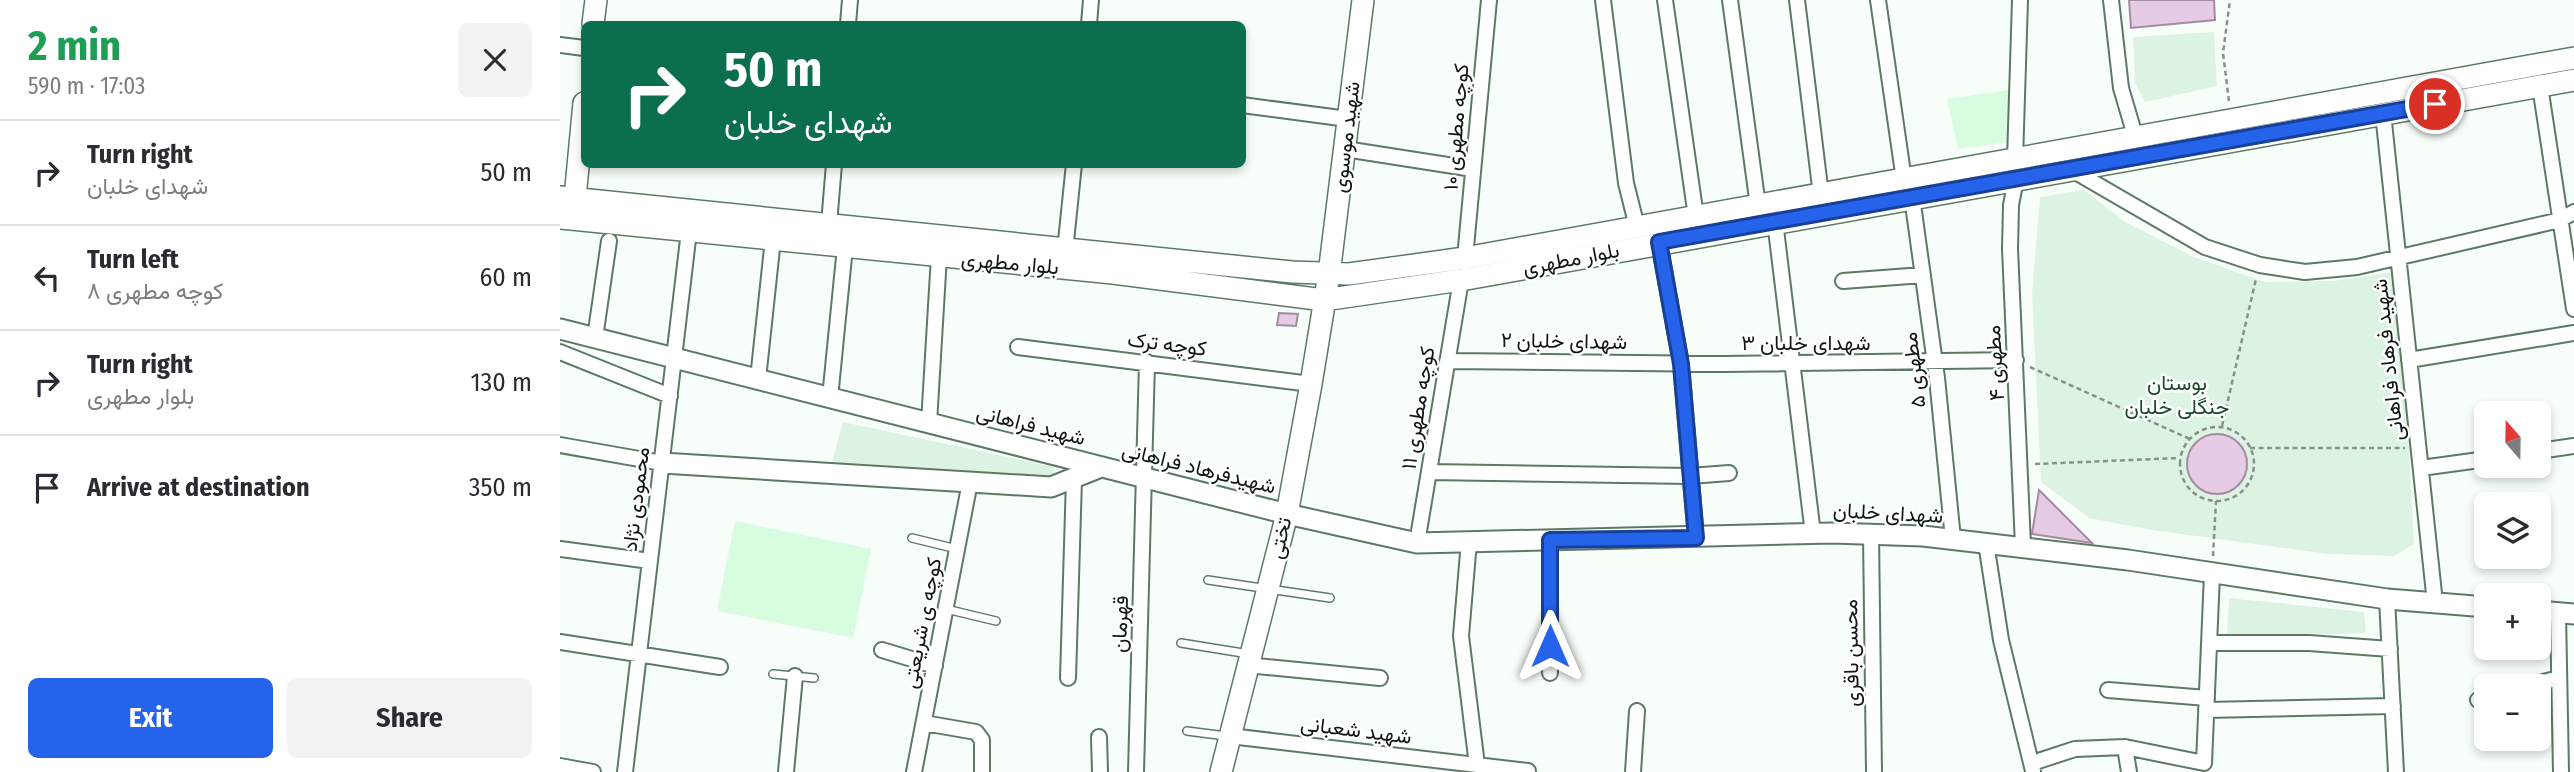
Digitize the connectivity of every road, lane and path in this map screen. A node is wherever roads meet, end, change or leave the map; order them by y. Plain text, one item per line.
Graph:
1 (596, 0) edge
2 (850, 0) edge
3 (1091, 0) edge
4 (1363, 0) edge
5 (1489, 0) edge
6 (1603, 0) edge
7 (1665, 0) edge
8 (1730, 0) edge
9 (1797, 0) edge
10 (1878, 0) edge
11 (2020, 0) edge
12 (2110, 0) edge
13 (2230, 0) edge
14 (593, 21) edge
15 (848, 21) edge
16 (1089, 21) edge
17 (560, 45) edge
18 (581, 48) edge
19 (2574, 58) edge
20 (2574, 80) edge
21 (2540, 86) junction
22 (1246, 106) edge
23 (2383, 113) junction
24 (581, 119) edge
25 (1348, 119) junction
26 (2231, 122) junction
27 (2136, 139) junction
28 (1345, 149) junction
29 (834, 168) edge
30 (1074, 168) edge
31 (1473, 169) junction
32 (2016, 169) junction
33 (2067, 170) junction
34 (1908, 189) junction
35 (1821, 195) junction
36 (565, 202) edge
37 (1758, 206) junction
38 (2574, 212) edge
39 (1696, 217) junction
40 (560, 218) edge
41 (2560, 220) junction
42 (1775, 221) junction
43 (829, 224) junction
44 (1637, 227) junction
45 (689, 230) junction
46 (773, 239) junction
47 (609, 241) dead end
48 (1659, 242) junction
49 (845, 247) junction
50 (1065, 251) junction
51 (939, 256) junction
52 (1465, 258) junction
53 (2398, 258) junction
54 (2260, 265) junction
55 (1329, 274) junction
56 (1923, 275) junction
57 (1461, 279) junction
58 (1843, 281) dead end
59 (1324, 300) junction
60 (2574, 309) edge
61 (560, 329) edge
62 (2574, 333) edge
63 (596, 338) junction
64 (1018, 347) dead end
65 (560, 352) edge
66 (675, 358) junction
67 (2016, 360) junction
68 (2409, 360) junction
69 (1447, 361) junction
70 (1147, 362) junction
71 (1936, 363) junction
72 (1681, 364) junction
73 (1794, 364) junction
74 (758, 379) junction
75 (1311, 384) junction
76 (670, 396) junction
77 (830, 398) junction
78 (929, 423) junction
79 (2222, 427) junction
80 (2190, 439) junction
81 (560, 445) edge
82 (2574, 446) edge
83 (2250, 448) junction
84 (2419, 448) junction
85 (2552, 449) edge
86 (2180, 458) junction
87 (2474, 461) edge
88 (662, 463) junction
89 (2021, 465) junction
90 (1101, 467) junction
91 (2421, 468) junction
92 (1429, 472) junction
93 (1729, 473) dead end
94 (1690, 476) junction
95 (1146, 478) junction
96 (1074, 479) junction
97 (970, 482) junction
98 (2216, 501) junction
99 (1287, 514) junction
100 (1813, 534) junction
101 (1871, 534) junction
102 (912, 538) dead end
103 (1696, 538) junction
104 (1953, 539) junction
105 (1550, 540) junction
106 (1469, 541) junction
107 (1417, 543) junction
108 (1986, 543) junction
109 (2023, 546) junction
110 (560, 549) edge
111 (957, 549) junction
112 (650, 561) junction
113 (2212, 574) junction
114 (1208, 580) dead end
115 (1268, 590) junction
116 (1329, 598) dead end
117 (2388, 599) junction
118 (2435, 603) junction
119 (2474, 606) edge
120 (946, 609) junction
121 (2557, 613) edge
122 (996, 621) dead end
123 (560, 642) edge
124 (1181, 643) dead end
125 (2209, 643) junction
126 (2390, 649) junction
127 (882, 650) dead end
128 (639, 653) junction
129 (1248, 660) junction
130 (935, 666) junction
131 (720, 667) dead end
132 (1550, 673) dead end
133 (773, 674) dead end
134 (795, 676) junction
135 (814, 678) dead end
136 (1068, 678) dead end
137 (1380, 678) dead end
138 (2559, 678) junction
139 (2551, 680) edge
140 (2108, 690) dead end
141 (2206, 704) junction
142 (2393, 706) junction
143 (1637, 711) dead end
144 (924, 723) junction
145 (1188, 730) dead end
146 (1230, 736) junction
147 (1098, 737) dead end
148 (2125, 747) junction
149 (1477, 765) junction
150 (560, 766) edge
151 (2033, 768) edge
152 (1528, 771) edge
153 (593, 772) edge
154 (625, 772) edge
155 (786, 772) edge
156 (914, 772) edge
157 (982, 772) edge
158 (1100, 772) edge
159 (1136, 772) edge
160 (1221, 772) edge
161 (1633, 772) edge
162 (1874, 772) edge
163 (2129, 772) edge
164 (2396, 772) edge
165 (2561, 772) edge

1 - 14 main road
2 - 15 street
3 - 16 street
4 - 25 main road, شهید موسوی
5 - 31 street, کوچه مطهری ۱۰
6 - 44 street
7 - 39 street
8 - 37 street
9 - 35 street
10 - 34 street, مطهری ۵
11 - 32 street, مطهری ۴
12 - 27 street
13 - 26 path
17 - 18 street
19 - 26 main road, بلوار مطهری
20 - 21 main road, بلوار مطهری
21 - 23 main road, بلوار مطهری
21 - 41 street
22 - 25 street
23 - 33 main road, بلوار مطهری
23 - 53 street, شهید فرهاد فراهانی
24 - 36 main road
25 - 28 main road, شهید موسوی
26 - 27 main road, بلوار مطهری
27 - 32 main road, بلوار مطهری
28 - 31 street
28 - 55 main road, شهید موسوی
29 - 43 street
30 - 50 street
31 - 52 street, کوچه مطهری ۱۰
32 - 33 main road, بلوار مطهری
32 - 34 main road, بلوار مطهری
32 - 67 street, مطهری ۴
33 - 54 street
34 - 35 main road, بلوار مطهری
34 - 42 main road, بلوار مطهری
34 - 56 street, مطهری ۵
35 - 37 main road, بلوار مطهری
36 - 43 main road, بلوار مطهری
37 - 39 main road, بلوار مطهری
38 - 41 street
39 - 44 main road, بلوار مطهری
40 - 45 main road, بلوار مطهری
41 - 53 street
41 - 60 street
42 - 48 main road, بلوار مطهری
42 - 73 street
43 - 50 main road, بلوار مطهری
44 - 52 main road, بلوار مطهری
45 - 46 main road, بلوار مطهری
45 - 66 street, محمودی نژاد
46 - 49 main road, بلوار مطهری
46 - 74 street
47 - 63 street
48 - 57 main road, بلوار مطهری
48 - 72 street
49 - 51 main road, بلوار مطهری
49 - 77 street
50 - 55 main road, بلوار مطهری
51 - 59 main road, بلوار مطهری
51 - 78 street
52 - 55 main road, بلوار مطهری
53 - 54 street
53 - 68 street, شهید فرهاد فراهانی
54 - 79 path
55 - 59 main road, شهید موسوی
56 - 58 street
56 - 71 street, مطهری ۵
57 - 59 main road, بلوار مطهری
57 - 69 street, کوچه مطهری ۱۱
59 - 75 main road, تختی
61 - 63 street, شهید فراهانی
62 - 68 street
63 - 66 street, شهید فراهانی
64 - 70 street, کوچه ترک
65 - 76 street
66 - 74 street, شهید فراهانی
66 - 76 street, محمودی نژاد
67 - 71 street, شهدای خلبان ۳
67 - 80 path
67 - 89 street, مطهری ۴
68 - 84 street, شهید فرهاد فراهانی
69 - 72 street, شهدای خلبان ۲
69 - 92 street, کوچه مطهری ۱۱
70 - 75 street, کوچه ترک
70 - 95 street, قهرمان
71 - 73 street, شهدای خلبان ۳
71 - 104 street, مطهری ۵
72 - 73 street, شهدای خلبان ۳
72 - 94 street
73 - 100 street
74 - 77 street, شهید فراهانی
75 - 99 main road, تختی
76 - 88 street, محمودی نژاد
77 - 78 street, شهید فراهانی
78 - 90 street, شهید فراهانی
79 - 80 path
79 - 83 path
80 - 86 path
81 - 88 street
82 - 85 street
83 - 84 path
83 - 98 path
84 - 91 street, شهید فرهاد فراهانی
86 - 89 path
86 - 98 path
87 - 91 street
88 - 97 street, شهید فراهانی
88 - 112 street, محمودی نژاد
89 - 109 street, مطهری ۴
90 - 95 street, شهیدفرهاد فراهانی
90 - 96 street, شهید فراهانی
91 - 118 street, شهید فرهاد فراهانی
92 - 94 street
92 - 107 street, کوچه مطهری ۱۱
93 - 94 street
94 - 103 street
95 - 99 street, شهیدفرهاد فراهانی
95 - 159 street, قهرمان
96 - 97 street, شهید فراهانی
96 - 136 street
97 - 111 street, کوچه ی شریعتی
98 - 113 path
99 - 107 street, شهدای خلبان
99 - 115 main road, تختی
100 - 101 street, شهدای خلبان
100 - 103 street, شهدای خلبان
101 - 104 street, شهدای خلبان
101 - 162 street, محسن باقری
102 - 111 lane
103 - 105 street, شهدای خلبان
104 - 108 street, شهدای خلبان
105 - 106 street, شهدای خلبان
105 - 132 street
106 - 107 street, شهدای خلبان
106 - 149 street
108 - 109 street, شهدای خلبان
108 - 151 street
109 - 113 street, شهدای خلبان
110 - 112 street
111 - 120 street, کوچه ی شریعتی
112 - 128 street, محمودی نژاد
113 - 117 street, شهدای خلبان
113 - 125 street
114 - 115 lane
115 - 116 lane
115 - 129 main road, تختی
117 - 118 street, شهدای خلبان
117 - 126 street
118 - 119 street, شهدای خلبان
120 - 122 lane
120 - 130 street, کوچه ی شریعتی
121 - 138 street
123 - 128 street
124 - 129 lane
125 - 126 street
125 - 141 street
126 - 142 street
127 - 130 street
128 - 131 street
128 - 154 street, محمودی نژاد
129 - 137 street
129 - 146 main road, تختی
130 - 144 street, کوچه ی شریعتی
133 - 134 lane
134 - 135 lane
134 - 155 street
138 - 139 street
138 - 165 street
140 - 141 street
141 - 142 street
141 - 148 street
142 - 164 street
143 - 161 street
144 - 156 street, کوچه ی شریعتی
144 - 157 street
145 - 146 lane
146 - 149 street, شهید شعبانی
146 - 160 main road, تختی
147 - 158 street
148 - 151 street
148 - 163 street
149 - 152 street, شهید شعبانی
150 - 153 street

